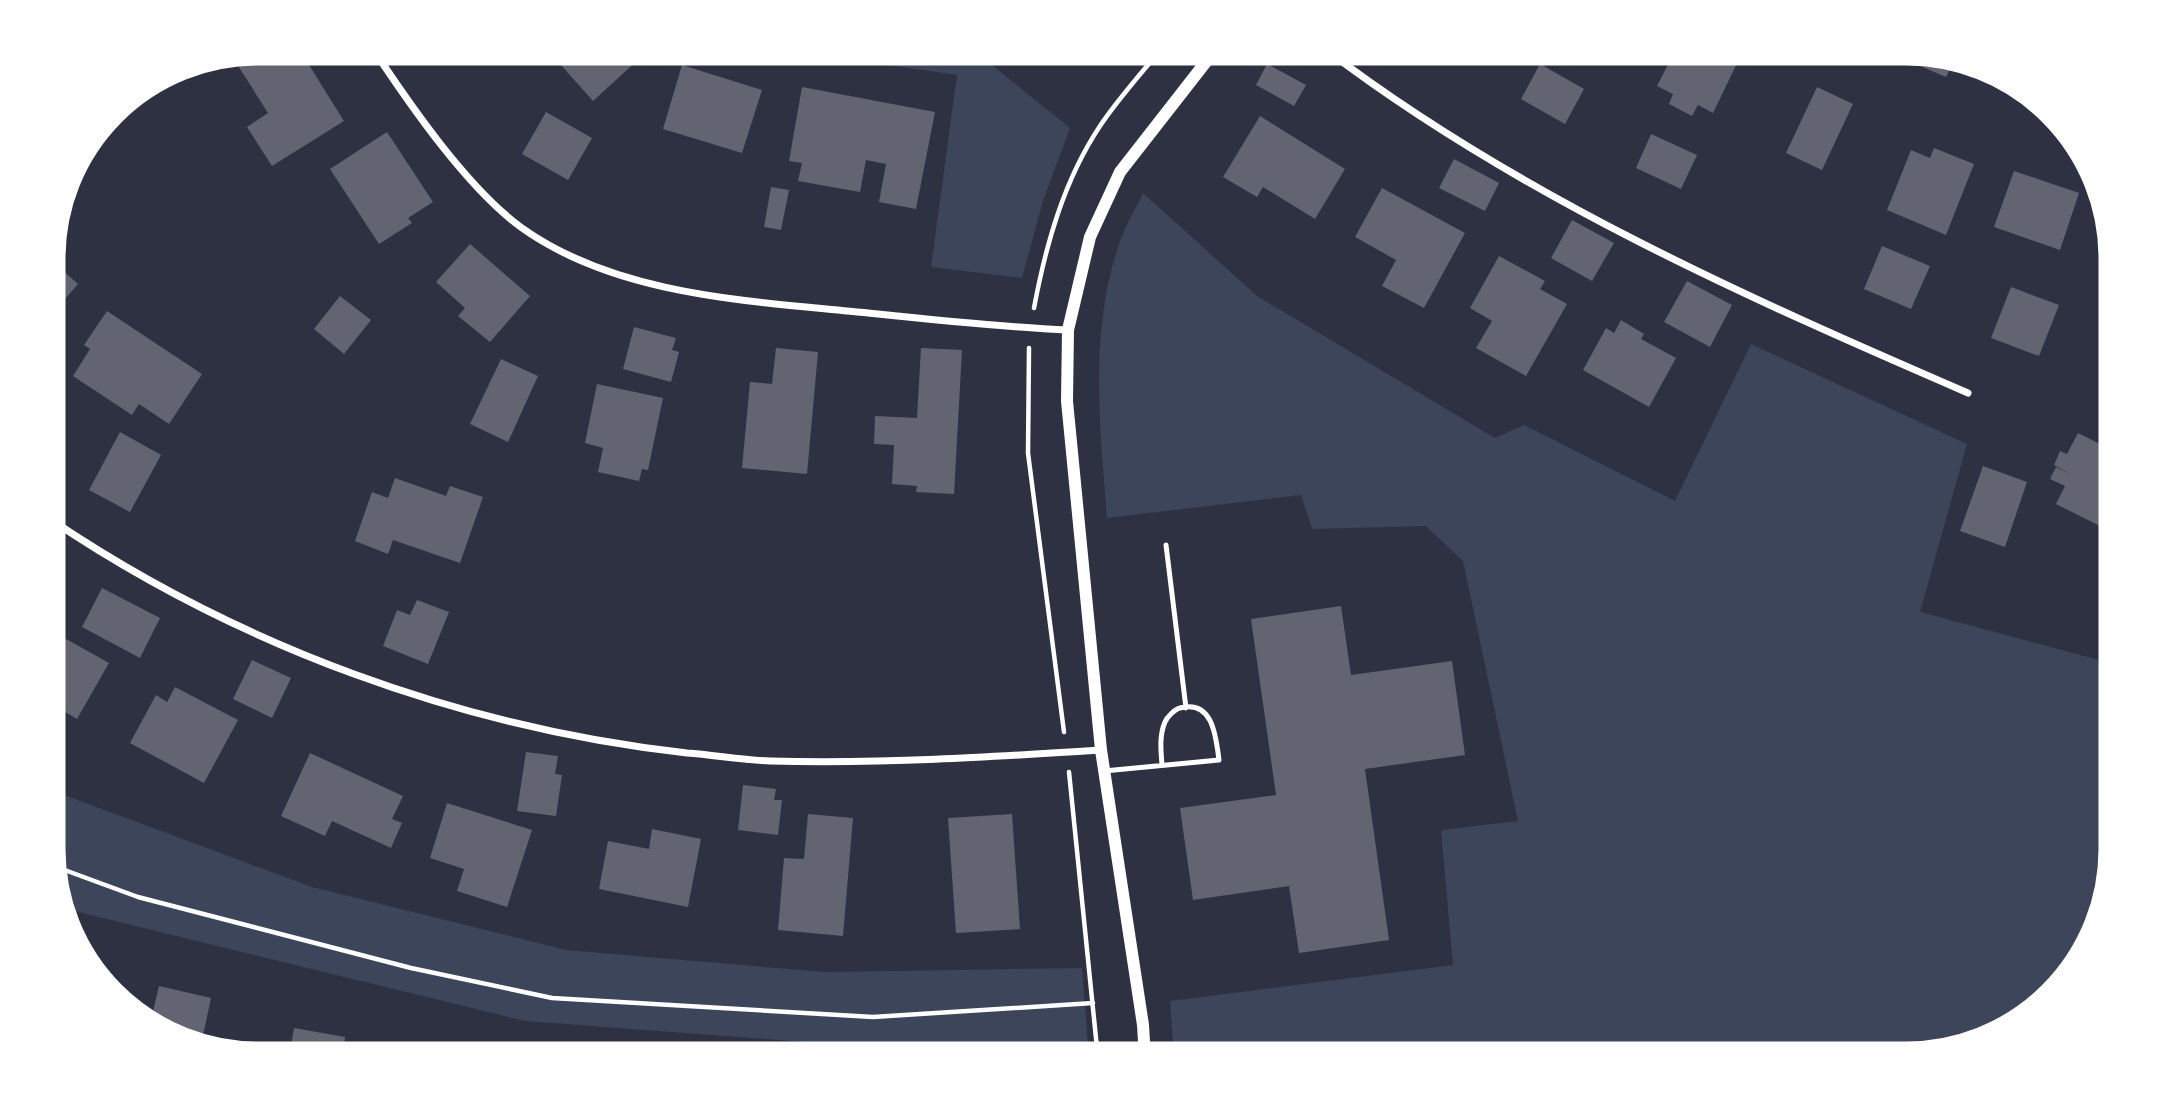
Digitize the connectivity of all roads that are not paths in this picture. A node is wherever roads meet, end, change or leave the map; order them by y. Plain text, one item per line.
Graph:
1 (382, 61) edge
2 (1207, 61) edge
3 (1341, 61) edge
4 (1068, 330) junction
5 (1968, 393) dead end
6 (62, 527) edge
7 (1166, 545) dead end
8 (1186, 708) junction
9 (1101, 750) junction
10 (1162, 765) junction
11 (1104, 771) junction
12 (1144, 1045) edge

1 - 4 street
2 - 4 street
3 - 5 street
4 - 9 street
6 - 9 street
7 - 8 lane
8 - 10 lane
8 - 10 lane
9 - 11 street
10 - 11 lane
11 - 12 street

